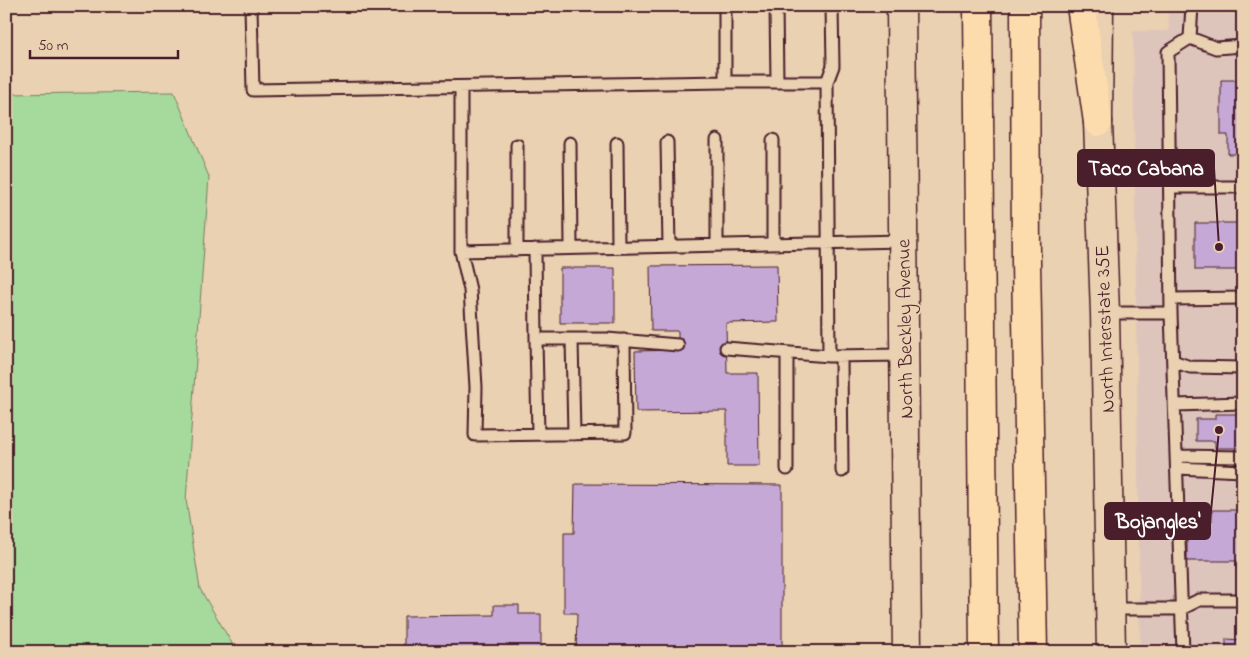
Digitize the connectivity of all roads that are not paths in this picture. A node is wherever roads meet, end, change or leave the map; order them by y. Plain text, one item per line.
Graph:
1 (251, 6) edge
2 (725, 6) edge
3 (776, 6) edge
4 (832, 6) edge
5 (901, 6) edge
6 (978, 6) edge
7 (1025, 6) edge
8 (1081, 6) edge
9 (1099, 6) edge
10 (1192, 6) edge
11 (1190, 38) junction
12 (1243, 46) edge
13 (725, 82) junction
14 (777, 82) junction
15 (827, 82) junction
16 (461, 87) junction
17 (1098, 122) junction
18 (716, 140) dead end
19 (773, 140) dead end
20 (667, 142) dead end
21 (570, 143) dead end
22 (617, 143) dead end
23 (517, 145) dead end
24 (1243, 186) edge
25 (1170, 187) junction
26 (903, 240) junction
27 (828, 242) junction
28 (773, 244) junction
29 (717, 245) junction
30 (669, 246) junction
31 (618, 247) junction
32 (571, 248) junction
33 (534, 249) junction
34 (517, 250) junction
35 (461, 251) junction
36 (1243, 298) edge
37 (1172, 299) junction
38 (1105, 313) junction
39 (1172, 313) junction
40 (536, 339) junction
41 (572, 339) junction
42 (624, 340) junction
43 (678, 345) dead end
44 (726, 348) dead end
45 (787, 353) junction
46 (904, 355) junction
47 (835, 356) junction
48 (1173, 361) junction
49 (1243, 368) edge
50 (1243, 403) edge
51 (1174, 405) junction
52 (538, 434) junction
53 (574, 434) junction
54 (1176, 456) junction
55 (1243, 457) edge
56 (1177, 468) junction
57 (787, 469) dead end
58 (842, 471) dead end
59 (1243, 471) edge
60 (1243, 600) edge
61 (1181, 608) junction
62 (1111, 609) junction
63 (907, 652) edge
64 (984, 652) edge
65 (1033, 652) edge
66 (1111, 652) edge
67 (1182, 652) edge

1 - 16 lane
2 - 13 lane
3 - 14 lane
4 - 15 lane
5 - 26 main road, North Beckley Avenue
6 - 64 highway
7 - 65 highway
8 - 17 highway
9 - 17 main road, North Interstate 35E
10 - 11 lane
11 - 12 lane
11 - 25 lane
13 - 14 lane
13 - 16 lane
14 - 15 lane
15 - 27 lane
16 - 35 lane
17 - 38 main road, North Interstate 35E
18 - 29 lane
19 - 28 lane
20 - 30 lane
21 - 32 lane
22 - 31 lane
23 - 34 lane
24 - 25 lane
25 - 37 lane
26 - 27 lane
26 - 46 main road, North Beckley Avenue
27 - 28 lane
27 - 47 lane
28 - 29 lane
29 - 30 lane
30 - 31 lane
31 - 32 lane
32 - 33 lane
33 - 34 lane
33 - 40 lane
34 - 35 lane
35 - 52 lane
36 - 37 lane
37 - 39 lane
38 - 39 lane
38 - 62 main road, North Interstate 35E
39 - 48 lane
40 - 41 lane
40 - 52 lane
41 - 42 lane
41 - 53 lane
42 - 43 lane
42 - 53 lane
44 - 45 lane
45 - 47 lane
45 - 57 lane
46 - 47 lane
46 - 63 main road, North Beckley Avenue
47 - 58 lane
48 - 49 lane
48 - 51 lane
50 - 51 lane
51 - 54 lane
52 - 53 lane
54 - 55 lane
54 - 56 lane
56 - 59 lane
56 - 61 lane
60 - 61 lane
61 - 62 lane
61 - 67 lane
62 - 66 main road, North Interstate 35E

